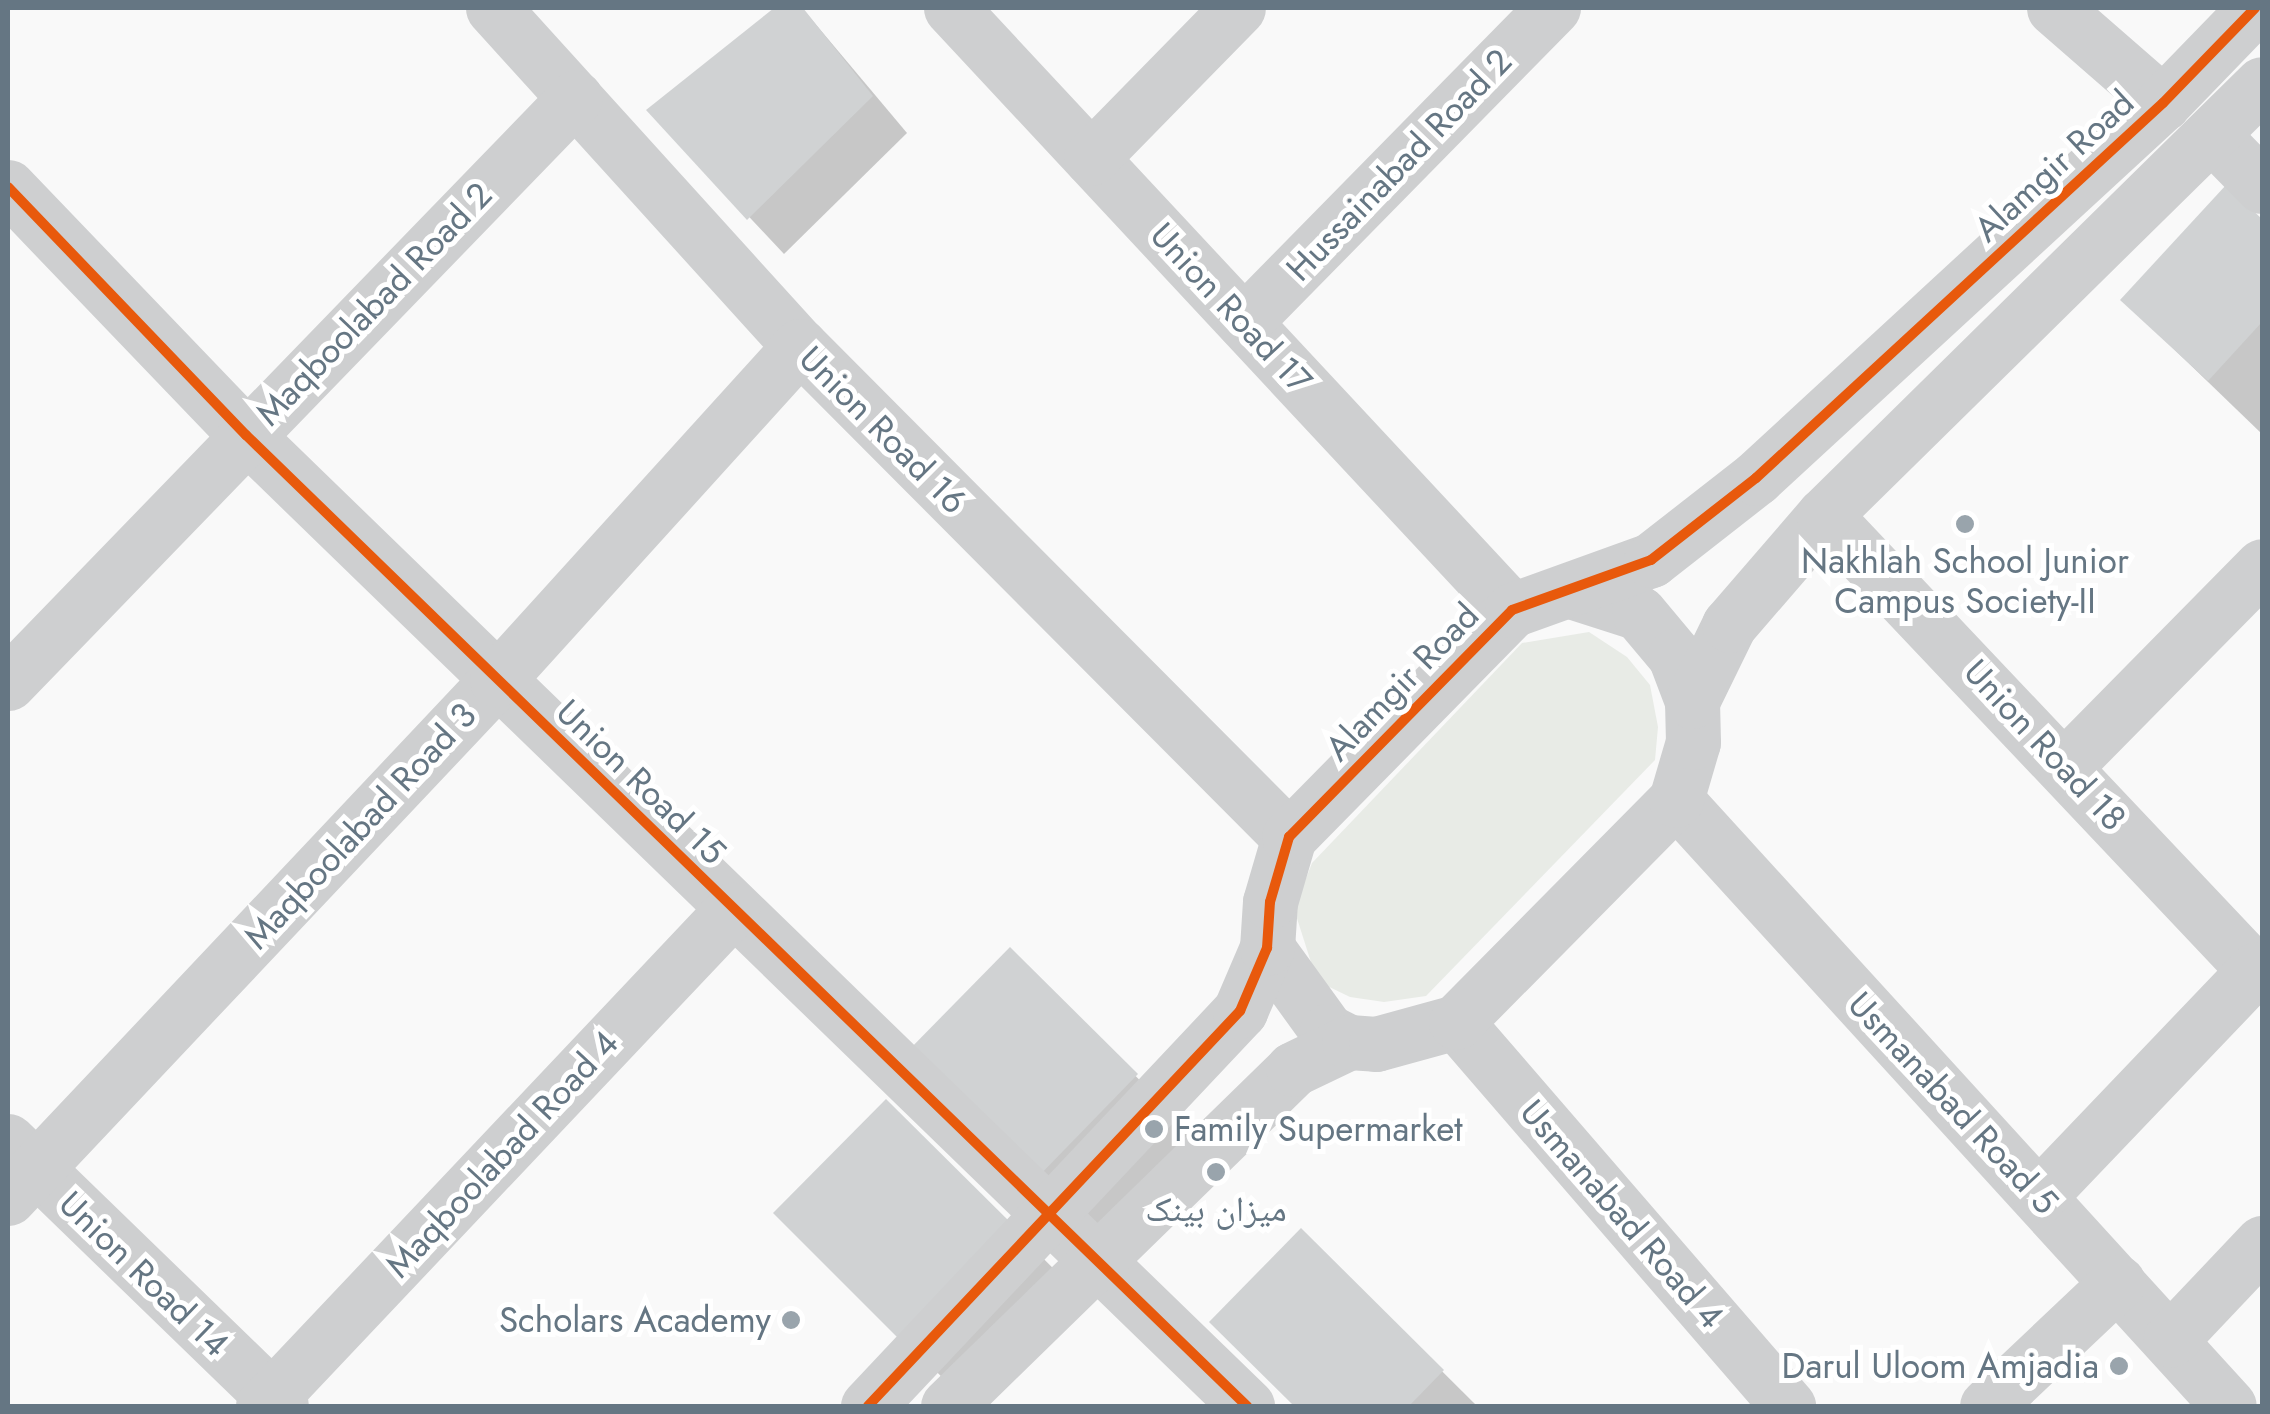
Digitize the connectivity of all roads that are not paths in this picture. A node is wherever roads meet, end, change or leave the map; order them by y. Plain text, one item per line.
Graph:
1 (493, 8) edge
2 (951, 8) edge
3 (1238, 8) edge
4 (1554, 8) edge
5 (2054, 8) edge
6 (2255, 8) edge
7 (2262, 84) edge
8 (575, 98) junction
9 (2163, 102) junction
10 (2213, 136) junction
11 (1092, 158) junction
12 (2262, 186) edge
13 (8, 187) edge
14 (1244, 322) junction
15 (800, 346) junction
16 (246, 435) junction
17 (1824, 515) junction
18 (2262, 566) edge
19 (1574, 592) junction
20 (1512, 610) junction
21 (497, 680) junction
22 (8, 684) edge
23 (1692, 701) junction
24 (2066, 765) junction
25 (1676, 800) junction
26 (1289, 837) junction
27 (732, 910) junction
28 (1268, 948) junction
29 (2259, 974) edge
30 (1456, 1022) junction
31 (1349, 1042) junction
32 (17, 1169) edge
33 (2039, 1196) junction
34 (1045, 1218) junction
35 (2262, 1242) edge
36 (1094, 1262) junction
37 (2118, 1282) junction
38 (2170, 1340) junction
39 (272, 1404) edge
40 (868, 1406) edge
41 (948, 1406) edge
42 (1247, 1406) edge
43 (1788, 1406) edge
44 (1987, 1406) edge
45 (2229, 1406) edge

1 - 8 street, Union Road 16
2 - 11 street, Union Road 17
3 - 11 street
4 - 14 street, Hussainabad Road 2
5 - 9 street
6 - 9 street, Alamgir Road
7 - 10 street
8 - 15 street, Union Road 16
8 - 16 street, Maqboolabad Road 2
9 - 19 street, Alamgir Road
10 - 12 street
10 - 17 street
11 - 14 street, Union Road 17
13 - 16 street, Union Road 15
14 - 20 street, Union Road 17
15 - 21 street, Maqboolabad Road 3
15 - 26 street, Union Road 16
16 - 21 street, Union Road 15
16 - 22 street, Maqboolabad Road 2
17 - 23 street
17 - 24 street, Union Road 18
18 - 24 street
19 - 20 street, Alamgir Road
19 - 23 street
20 - 26 street, Alamgir Road
21 - 27 street, Union Road 15
21 - 32 street, Maqboolabad Road 3
23 - 25 street
24 - 29 street, Union Road 18
25 - 30 street
25 - 33 street, Usmanabad Road 5
26 - 28 street, Alamgir Road
27 - 34 street, Union Road 15
27 - 39 street, Maqboolabad Road 4
28 - 31 street
28 - 34 street, Alamgir Road
29 - 33 street
30 - 31 street
30 - 43 street, Usmanabad Road 4
31 - 36 street
32 - 39 street, Union Road 14
33 - 37 street, Usmanabad Road 5
34 - 36 street, Union Road 15
34 - 40 street, Alamgir Road
35 - 38 street
36 - 41 street
36 - 42 street, Union Road 15
37 - 38 street, Usmanabad Road 5
37 - 44 street
38 - 45 street, Usmanabad Road 5

